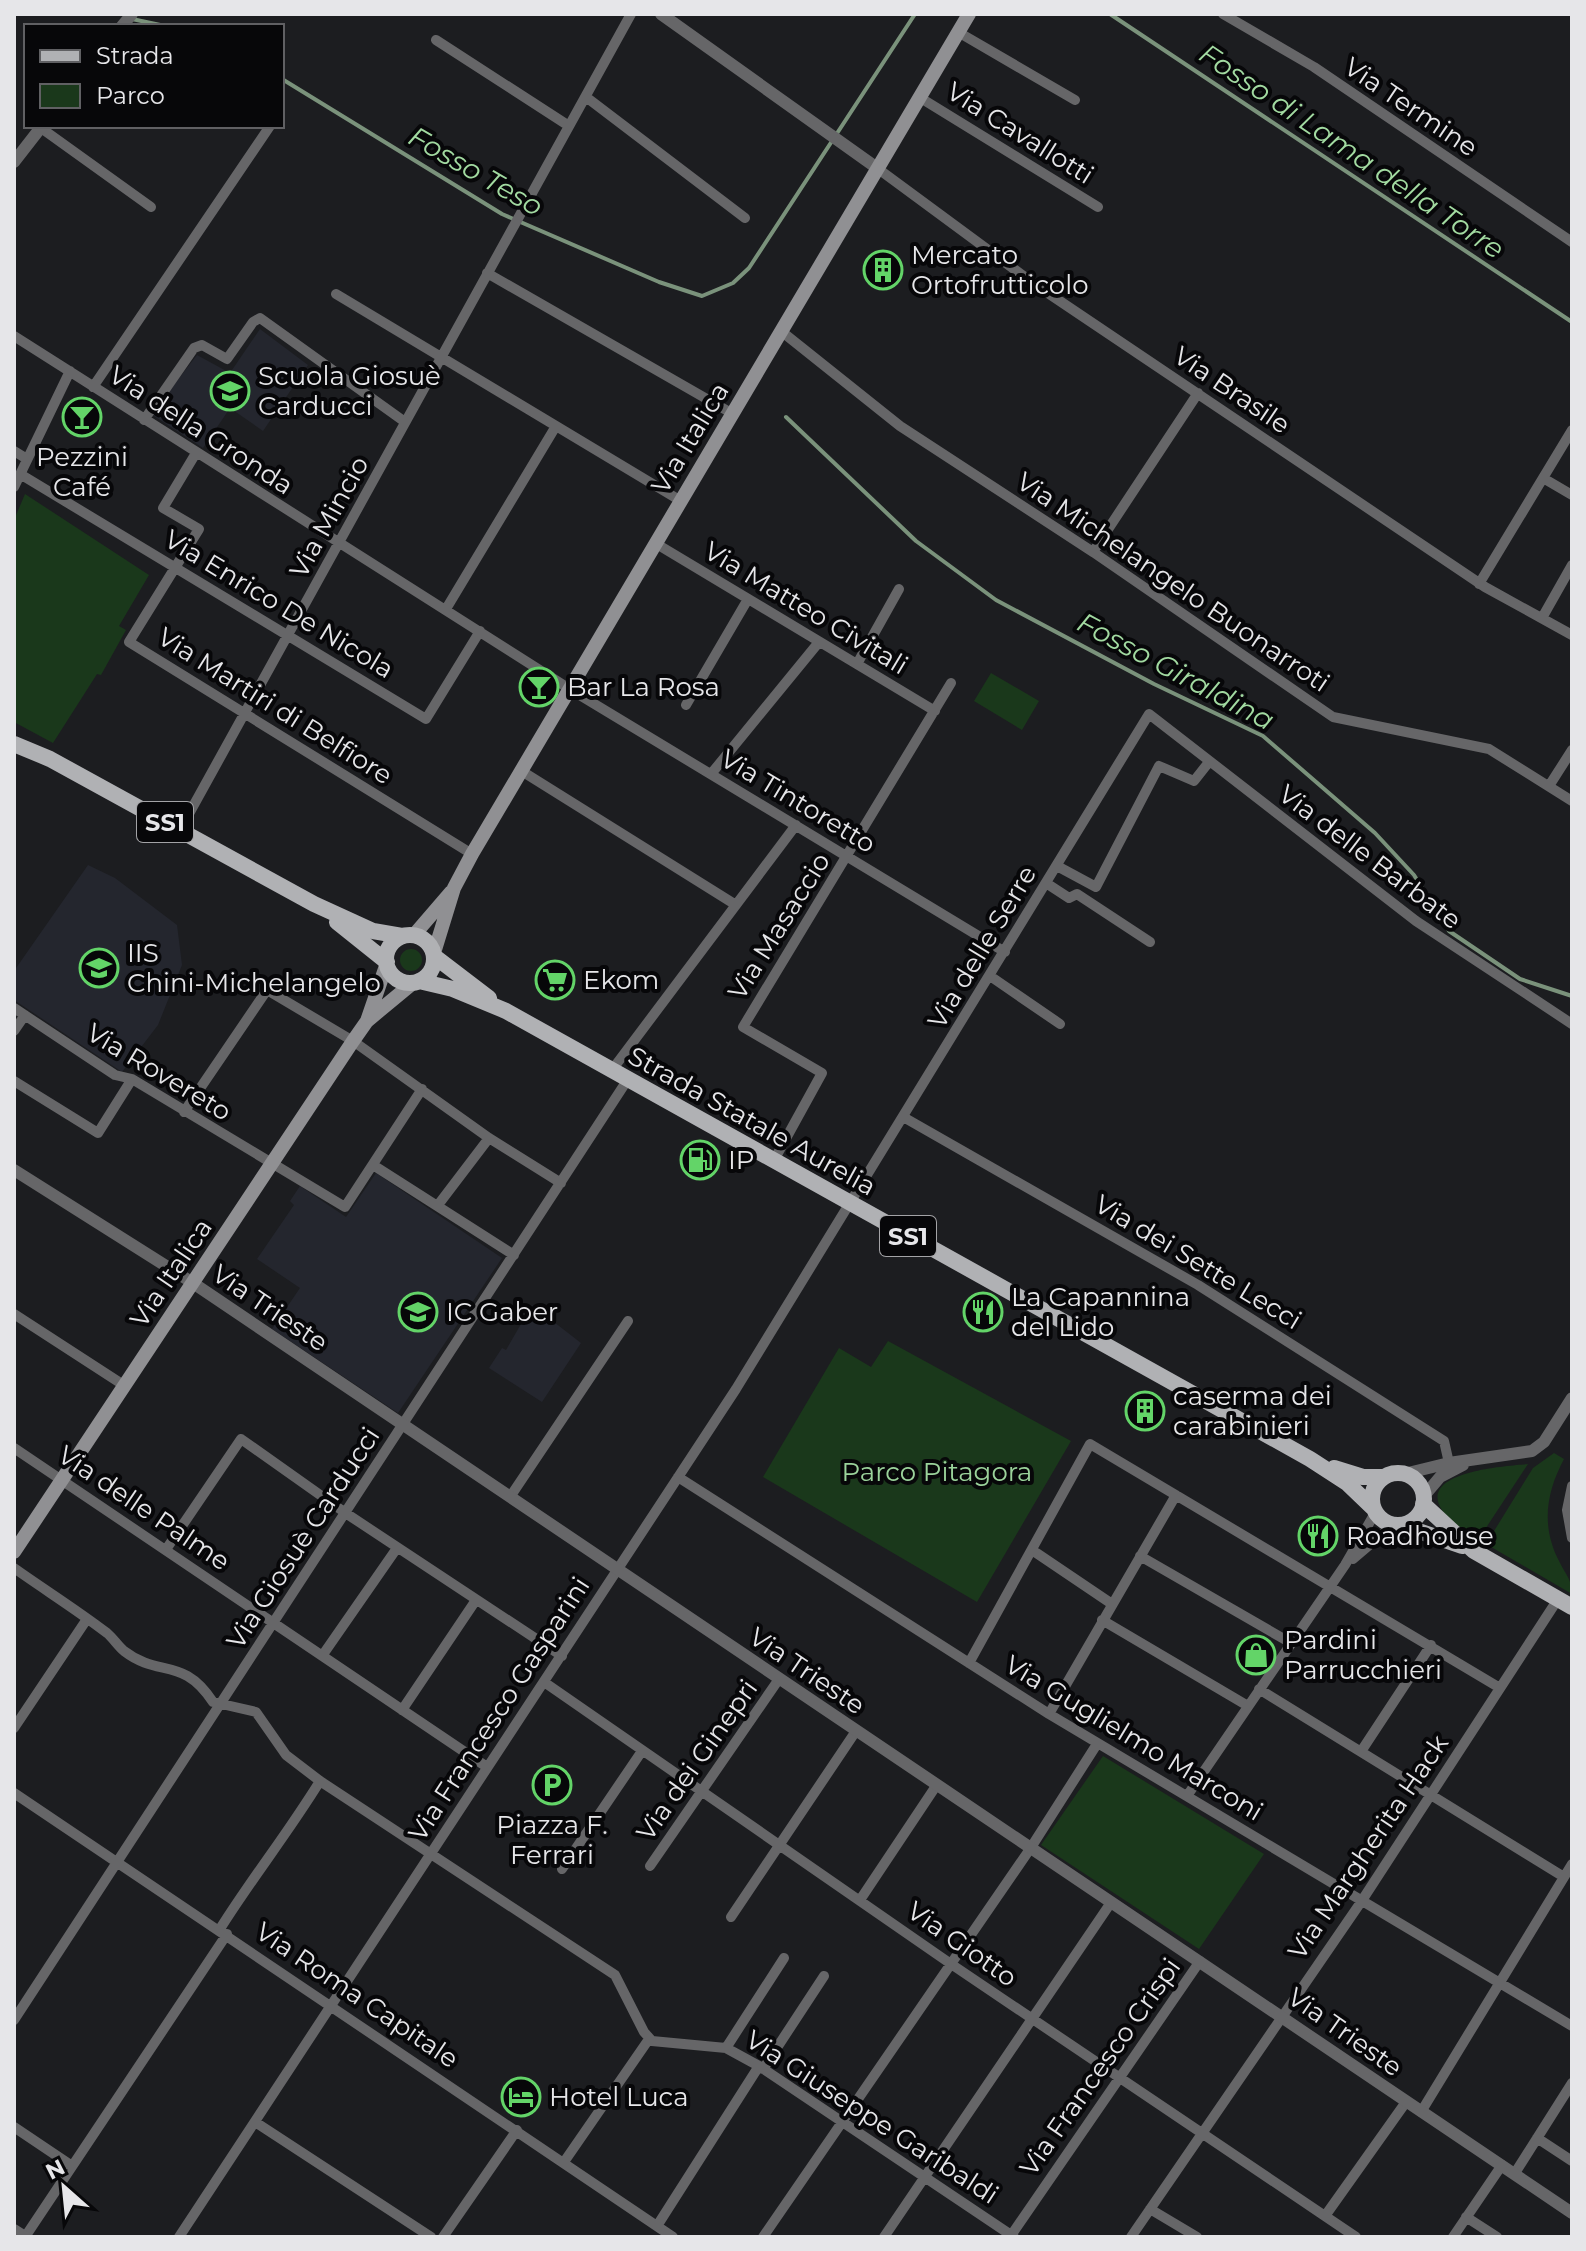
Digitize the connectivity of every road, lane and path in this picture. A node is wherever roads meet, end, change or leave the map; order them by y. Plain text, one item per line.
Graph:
1 (631, 14) edge
2 (661, 14) edge
3 (969, 14) edge
4 (1223, 14) edge
5 (958, 32) junction
6 (436, 40) dead end
7 (586, 97) junction
8 (919, 97) junction
9 (1075, 100) dead end
10 (569, 126) junction
11 (40, 128) edge
12 (42, 128) edge
13 (269, 128) edge
14 (14, 162) edge
15 (877, 168) junction
16 (151, 207) dead end
17 (1098, 207) dead end
18 (745, 218) dead end
19 (1572, 242) edge
20 (487, 273) junction
21 (336, 294) dead end
22 (781, 331) junction
23 (14, 336) edge
24 (441, 357) junction
25 (70, 371) junction
26 (93, 387) junction
27 (1198, 393) junction
28 (733, 414) junction
29 (144, 420) junction
30 (405, 422) junction
31 (556, 426) junction
32 (1572, 430) edge
33 (14, 451) edge
34 (196, 453) junction
35 (27, 459) junction
36 (20, 474) junction
37 (1543, 478) junction
38 (14, 487) edge
39 (1572, 495) edge
40 (681, 501) junction
41 (655, 543) junction
42 (341, 545) junction
43 (1093, 552) junction
44 (1572, 565) edge
45 (175, 568) junction
46 (1479, 584) junction
47 (899, 589) dead end
48 (748, 599) junction
49 (446, 609) junction
50 (1542, 618) junction
51 (480, 631) junction
52 (1572, 635) edge
53 (288, 636) junction
54 (819, 642) junction
55 (857, 664) junction
56 (951, 683) dead end
57 (568, 688) junction
58 (686, 705) dead end
59 (935, 711) junction
60 (245, 713) junction
61 (1149, 714) joint
62 (14, 744) edge
63 (1572, 750) edge
64 (1209, 762) junction
65 (520, 770) junction
66 (711, 774) junction
67 (1549, 786) junction
68 (1572, 801) edge
69 (796, 825) junction
70 (180, 830) junction
71 (472, 854) junction
72 (847, 857) junction
73 (1057, 866) junction
74 (1046, 883) junction
75 (454, 888) junction
76 (314, 904) junction
77 (736, 905) junction
78 (408, 936) junction
79 (1150, 942) dead end
80 (1005, 952) junction
81 (434, 954) junction
82 (387, 963) junction
83 (990, 976) junction
84 (417, 982) junction
85 (14, 1008) edge
86 (506, 1011) junction
87 (25, 1015) junction
88 (367, 1021) junction
89 (1060, 1024) dead end
90 (1572, 1024) edge
91 (14, 1031) edge
92 (353, 1041) junction
93 (612, 1070) junction
94 (132, 1079) junction
95 (628, 1079) junction
96 (14, 1081) edge
97 (422, 1089) junction
98 (184, 1112) junction
99 (905, 1118) junction
100 (489, 1138) junction
101 (773, 1162) junction
102 (373, 1165) junction
103 (271, 1166) junction
104 (14, 1170) edge
105 (561, 1183) junction
106 (852, 1204) junction
107 (438, 1205) junction
108 (513, 1257) junction
109 (193, 1283) junction
110 (14, 1314) edge
111 (628, 1321) dead end
112 (125, 1386) junction
113 (1572, 1398) edge
114 (403, 1424) junction
115 (14, 1448) edge
116 (1310, 1459) junction
117 (1477, 1460) junction
118 (1449, 1463) junction
119 (1404, 1474) junction
120 (678, 1477) junction
121 (1383, 1477) junction
122 (61, 1481) junction
123 (1572, 1486) edge
124 (1176, 1495) junction
125 (510, 1497) junction
126 (1424, 1500) junction
127 (1374, 1510) junction
128 (347, 1514) junction
129 (1397, 1525) junction
130 (1572, 1538) edge
131 (167, 1548) junction
132 (397, 1548) junction
133 (1032, 1550) junction
134 (1474, 1551) junction
135 (14, 1552) edge
136 (1140, 1556) junction
137 (1345, 1565) junction
138 (14, 1568) edge
139 (618, 1568) junction
140 (1330, 1586) junction
141 (476, 1600) junction
142 (1565, 1603) edge
143 (1112, 1604) junction
144 (87, 1619) junction
145 (1102, 1620) junction
146 (275, 1623) junction
147 (1291, 1643) junction
148 (1431, 1645) junction
149 (322, 1656) junction
150 (562, 1656) junction
151 (969, 1663) junction
152 (779, 1679) junction
153 (544, 1682) junction
154 (1500, 1688) junction
155 (1259, 1689) junction
156 (222, 1703) junction
157 (1248, 1706) junction
158 (402, 1710) junction
159 (1049, 1714) junction
160 (14, 1728) edge
161 (856, 1731) junction
162 (1097, 1744) junction
163 (1362, 1750) junction
164 (642, 1751) junction
165 (487, 1767) junction
166 (320, 1781) junction
167 (936, 1786) junction
168 (701, 1792) junction
169 (14, 1793) edge
170 (1432, 1793) junction
171 (1187, 1796) junction
172 (780, 1846) junction
173 (1030, 1849) junction
174 (431, 1852) junction
175 (118, 1862) junction
176 (1572, 1864) edge
177 (650, 1866) dead end
178 (562, 1869) dead end
179 (1564, 1877) junction
180 (860, 1900) junction
181 (1361, 1902) junction
182 (1110, 1904) junction
183 (731, 1917) dead end
184 (223, 1931) junction
185 (784, 1958) dead end
186 (1200, 1961) junction
187 (951, 1964) junction
188 (824, 1976) dead end
189 (1501, 1986) junction
190 (331, 2005) junction
191 (1282, 2015) junction
192 (1033, 2019) junction
193 (14, 2020) edge
194 (1572, 2026) edge
195 (649, 2039) junction
196 (726, 2048) junction
197 (761, 2068) junction
198 (1120, 2077) junction
199 (1572, 2083) edge
200 (1406, 2102) junction
201 (1421, 2112) junction
202 (842, 2121) junction
203 (255, 2122) junction
204 (14, 2127) edge
205 (517, 2130) junction
206 (1202, 2130) junction
207 (1537, 2138) junction
208 (1572, 2161) edge
209 (564, 2162) junction
210 (1502, 2165) junction
211 (72, 2166) junction
212 (1515, 2173) junction
213 (925, 2177) junction
214 (1150, 2209) junction
215 (1572, 2213) edge
216 (1325, 2216) junction
217 (1466, 2217) junction
218 (657, 2226) junction
219 (14, 2230) edge
220 (1011, 2236) edge
221 (25, 2237) edge
222 (179, 2237) edge
223 (431, 2237) edge
224 (443, 2237) edge
225 (673, 2237) edge
226 (763, 2237) edge
227 (884, 2237) edge
228 (1131, 2237) edge
229 (1197, 2237) edge
230 (1356, 2237) edge
231 (1453, 2237) edge
232 (1497, 2237) edge

1 - 7 street, Via Mincio
2 - 15 street
3 - 5 main road, Via Italica
4 - 19 street, Via Termine
5 - 8 main road, Via Italica
5 - 9 street
6 - 10 street
7 - 10 street, Via Mincio
7 - 18 street
8 - 15 main road, Via Italica
8 - 17 street, Via Cavallotti
10 - 20 street, Via Mincio
11 - 14 street
12 - 16 street
13 - 26 street
15 - 22 main road, Via Italica
15 - 27 street, Via Brasile
20 - 24 street, Via Mincio
20 - 28 street
21 - 24 street
22 - 28 main road, Via Italica
22 - 43 street, Via Michelangelo Buonarroti
23 - 25 street, Via della Gronda
24 - 30 street, Via Mincio
24 - 31 street
25 - 26 street, Via della Gronda
25 - 35 street
26 - 29 street, Via della Gronda
27 - 43 street
27 - 46 street, Via Brasile
28 - 40 main road, Via Italica
29 - 30 street
29 - 34 street, Via della Gronda
30 - 42 street, Via Mincio
31 - 40 street
31 - 49 street
32 - 37 street
33 - 35 street
34 - 42 street, Via della Gronda
34 - 45 street
35 - 36 street
36 - 38 street
36 - 45 street, Via Enrico De Nicola
37 - 39 street
37 - 46 street
40 - 41 main road, Via Italica
41 - 48 street, Via Matteo Civitali
41 - 57 main road, Via Italica
42 - 49 street, Via della Gronda
42 - 53 street, Via Mincio
43 - 67 street, Via Michelangelo Buonarroti
44 - 50 street
45 - 53 street, Via Enrico De Nicola
45 - 60 street, Via Martiri di Belfiore
46 - 50 street, Via Brasile
47 - 55 street
48 - 54 street, Via Matteo Civitali
48 - 58 street
49 - 51 street, Via della Gronda
50 - 52 street, Via Brasile
51 - 53 street, Via Enrico De Nicola
51 - 57 street, Via della Gronda
53 - 60 street, Via Mincio
54 - 55 street, Via Matteo Civitali
54 - 66 street
55 - 59 street, Via Matteo Civitali
56 - 59 street, Via Masaccio
57 - 65 main road, Via Italica
57 - 66 street, Via Tintoretto
59 - 72 street, Via Masaccio
60 - 70 street, Via Mincio
60 - 71 street, Via Martiri di Belfiore
61 - 64 street, Via delle Barbate
61 - 73 street, Via delle Serre
62 - 70 main road, SS1
63 - 67 street
64 - 73 street
64 - 90 street, Via delle Barbate
65 - 71 main road, Via Italica
65 - 77 street
66 - 69 street, Via Tintoretto
67 - 68 street, Via Michelangelo Buonarroti
69 - 72 street, Via Tintoretto
69 - 77 street
70 - 76 main road, SS1
71 - 75 main road, Via Italica
72 - 80 street, Via Tintoretto
72 - 101 street, Via Masaccio
73 - 74 street, Via delle Serre
74 - 79 street
74 - 80 street, Via delle Serre
75 - 78 main road, Via Italica
75 - 81 main road, Via Italica
76 - 78 main road, SS1
76 - 82 main road, SS1
77 - 93 street
78 - 81 main road
78 - 82 main road
80 - 83 street, Via delle Serre
81 - 84 main road
81 - 86 main road, Strada Statale Aurelia / SS1
82 - 84 main road
82 - 88 main road, Via Italica
83 - 89 street
83 - 99 street, Via delle Serre
84 - 86 main road, Strada Statale Aurelia / SS1
84 - 88 main road, Via Italica
85 - 87 street, Via Rovereto
86 - 93 main road, Strada Statale Aurelia / SS1
87 - 91 street
87 - 94 street, Via Rovereto
88 - 92 main road, Via Italica
92 - 97 street
92 - 98 street
92 - 103 main road, Via Italica
93 - 95 main road, Strada Statale Aurelia / SS1
94 - 96 street
94 - 98 street, Via Rovereto
95 - 101 main road, Strada Statale Aurelia / SS1
95 - 105 street, Via Giosuè Carducci
97 - 100 street
97 - 102 street
98 - 103 street, Via Rovereto
99 - 106 street, Via delle Serre
99 - 118 street, Via dei Sette Lecci
100 - 105 street
100 - 107 street
101 - 106 main road, Strada Statale Aurelia / SS1
102 - 103 street, Via Rovereto
102 - 107 street
103 - 109 main road, Via Italica
104 - 109 street, Via Trieste
105 - 108 street, Via Giosuè Carducci
106 - 116 main road, Strada Statale Aurelia / SS1
106 - 120 street, Via Francesco Gasparini
107 - 108 street
108 - 114 street, Via Giosuè Carducci
109 - 112 main road, Via Italica
109 - 114 street, Via Trieste
110 - 112 street
111 - 125 street
112 - 122 main road, Via Italica
113 - 117 street
114 - 125 street, Via Trieste
114 - 128 street, Via Giosuè Carducci
115 - 122 street, Via delle Palme
116 - 121 main road, Strada Statale Aurelia / SS1
116 - 127 main road, Strada Statale Aurelia / SS1
117 - 118 street
117 - 126 street
118 - 119 street
119 - 121 main road, SS1
119 - 126 main road, SS1
120 - 139 street, Via Francesco Gasparini
120 - 151 street, Via Guglielmo Marconi
121 - 127 main road
122 - 131 street, Via delle Palme
122 - 135 main road, Via Italica
123 - 130 street
124 - 133 street
124 - 136 street
124 - 140 street
125 - 139 street, Via Trieste
126 - 129 main road
126 - 134 main road, SS1
127 - 129 main road, SS1
127 - 137 street
128 - 131 street
128 - 132 street
128 - 146 street, Via Giosuè Carducci
129 - 134 main road, SS1
129 - 137 street
131 - 146 street, Via delle Palme
132 - 141 street
132 - 149 street
133 - 143 street
133 - 151 street
134 - 142 main road, SS1
136 - 143 street
136 - 147 street
137 - 140 street
138 - 144 street
139 - 150 street, Via Francesco Gasparini
139 - 152 street, Via Trieste
140 - 147 street
140 - 148 street
141 - 150 street
141 - 158 street
142 - 154 street, Via Margherita Hack
143 - 145 street
144 - 156 street
144 - 160 street
145 - 157 street
145 - 159 street
146 - 149 street, Via delle Palme
146 - 156 street, Via Giosuè Carducci
147 - 155 street
148 - 154 street
148 - 163 street
149 - 158 street, Via delle Palme
150 - 153 street, Via Francesco Gasparini
151 - 159 street, Via Guglielmo Marconi
152 - 161 street, Via Trieste
152 - 168 street, Via dei Ginepri
153 - 164 street, Via Giotto
153 - 165 street, Via Francesco Gasparini
154 - 170 street, Via Margherita Hack
155 - 157 street
155 - 163 street
156 - 166 street
156 - 175 street, Via Giosuè Carducci
157 - 171 street
158 - 165 street, Via delle Palme
159 - 162 street, Via Guglielmo Marconi
161 - 167 street, Via Trieste
161 - 172 street
162 - 171 street, Via Guglielmo Marconi
162 - 173 street
163 - 170 street
164 - 168 street, Via Giotto
164 - 178 street
165 - 174 street, Via Francesco Gasparini
166 - 174 street
166 - 184 street
167 - 173 street, Via Trieste
167 - 180 street
168 - 172 street, Via Giotto
168 - 177 street, Via dei Ginepri
169 - 175 street, Via Roma Capitale
170 - 179 street
170 - 181 street, Via Margherita Hack
171 - 181 street, Via Guglielmo Marconi
172 - 180 street, Via Giotto
172 - 183 street
173 - 182 street, Via Trieste
173 - 187 street
174 - 190 street, Via Francesco Gasparini
174 - 195 street
175 - 184 street, Via Roma Capitale
175 - 193 street, Via Giosuè Carducci
176 - 179 street
179 - 189 street
180 - 187 street, Via Giotto
181 - 189 street, Via Guglielmo Marconi
181 - 191 street, Via Margherita Hack
182 - 186 street, Via Trieste
182 - 192 street
184 - 190 street, Via Roma Capitale
184 - 211 street
185 - 196 street
186 - 191 street, Via Trieste
186 - 198 street, Via Francesco Crispi
187 - 192 street, Via Giotto
187 - 202 street
188 - 197 street
189 - 194 street, Via Guglielmo Marconi
189 - 201 street
190 - 203 street, Via Francesco Gasparini
190 - 205 street, Via Roma Capitale
191 - 200 street, Via Trieste
191 - 206 street, Via Margherita Hack
192 - 198 street, Via Giotto
192 - 213 street
195 - 196 street, Via Giuseppe Garibaldi
195 - 209 street
196 - 197 street, Via Giuseppe Garibaldi
197 - 202 street, Via Giuseppe Garibaldi
197 - 218 street
198 - 206 street, Via Giotto
198 - 220 street, Via Francesco Crispi
199 - 207 street
200 - 201 street, Via Trieste
200 - 216 street
201 - 210 street, Via Trieste
202 - 213 street, Via Giuseppe Garibaldi
202 - 226 street
203 - 222 street, Via Francesco Gasparini
203 - 223 street
204 - 211 street
205 - 209 street, Via Roma Capitale
205 - 224 street
206 - 214 street, Via Margherita Hack
206 - 216 street, Via Giotto
207 - 208 street
207 - 212 street
209 - 218 street, Via Roma Capitale
210 - 212 street, Via Trieste
210 - 217 street
211 - 221 street
212 - 215 street, Via Trieste
213 - 220 street, Via Giuseppe Garibaldi
213 - 227 street
214 - 228 street, Via Margherita Hack
214 - 229 street
216 - 230 street, Via Giotto
217 - 231 street
217 - 232 street
218 - 225 street, Via Roma Capitale
219 - 221 street

